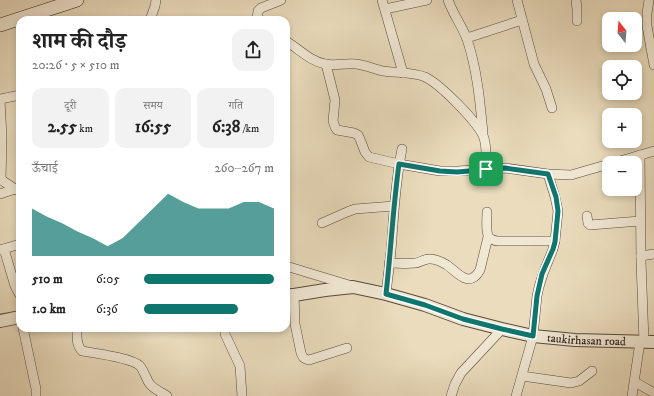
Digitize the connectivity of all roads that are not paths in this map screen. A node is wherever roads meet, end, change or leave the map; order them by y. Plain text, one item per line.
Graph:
1 (77, 0) edge
2 (156, 0) edge
3 (281, 0) edge
4 (428, 0) edge
5 (448, 0) edge
6 (517, 0) edge
7 (576, 0) edge
8 (648, 0) edge
9 (384, 4) edge
10 (30, 16) edge
11 (151, 16) edge
12 (257, 16) edge
13 (522, 20) junction
14 (16, 21) edge
15 (577, 21) dead end
16 (0, 26) edge
17 (467, 38) junction
18 (290, 44) edge
19 (326, 64) junction
20 (654, 65) edge
21 (403, 73) junction
22 (16, 96) edge
23 (0, 99) edge
24 (552, 108) dead end
25 (484, 136) junction
26 (402, 149) dead end
27 (654, 152) edge
28 (640, 155) junction
29 (636, 156) edge
30 (399, 164) junction
31 (602, 166) edge
32 (486, 169) junction
33 (548, 174) junction
34 (1, 180) edge
35 (16, 189) edge
36 (16, 190) edge
37 (0, 194) edge
38 (394, 206) junction
39 (487, 212) dead end
40 (587, 216) dead end
41 (640, 221) junction
42 (322, 224) dead end
43 (488, 237) junction
44 (555, 242) junction
45 (16, 245) edge
46 (2, 249) edge
47 (654, 254) edge
48 (641, 256) junction
49 (389, 263) junction
50 (290, 267) edge
51 (353, 287) junction
52 (16, 288) edge
53 (386, 294) junction
54 (290, 295) edge
55 (16, 318) edge
56 (0, 321) edge
57 (502, 329) junction
58 (24, 332) edge
59 (77, 332) edge
60 (225, 332) edge
61 (533, 336) junction
62 (646, 342) edge
63 (347, 348) dead end
64 (592, 371) dead end
65 (522, 376) junction
66 (635, 382) junction
67 (654, 393) edge
68 (36, 396) edge
69 (167, 396) edge
70 (242, 396) edge
71 (451, 396) edge
72 (516, 396) edge
73 (632, 396) edge

1 - 10 main road
2 - 11 street
3 - 12 street
4 - 9 street
5 - 17 street
6 - 13 street
7 - 15 street
8 - 20 street
9 - 21 street
13 - 17 street
13 - 24 street
14 - 16 main road
17 - 25 street
18 - 19 street
19 - 21 street
19 - 30 street
21 - 25 street
22 - 23 street
23 - 34 street
25 - 32 street
26 - 30 street
27 - 28 street
28 - 29 street
28 - 41 street
30 - 32 street
30 - 38 street
31 - 33 street
32 - 33 street
33 - 44 street
34 - 35 street
36 - 37 street
38 - 42 street
38 - 49 street
39 - 43 street
40 - 41 street
41 - 48 street
43 - 44 street
43 - 49 street
44 - 61 street
45 - 46 street
46 - 52 street
47 - 48 street
48 - 62 street
49 - 53 street
50 - 51 street
51 - 53 street, taukirhasan road
51 - 54 street, taukirhasan road
53 - 57 street, taukirhasan road
54 - 63 street
55 - 56 street
57 - 61 street, taukirhasan road
57 - 71 street
58 - 68 street
59 - 69 street
60 - 70 street
61 - 62 street, taukirhasan road
61 - 65 street
62 - 66 street
64 - 65 street
65 - 72 street
66 - 67 street
66 - 73 street

